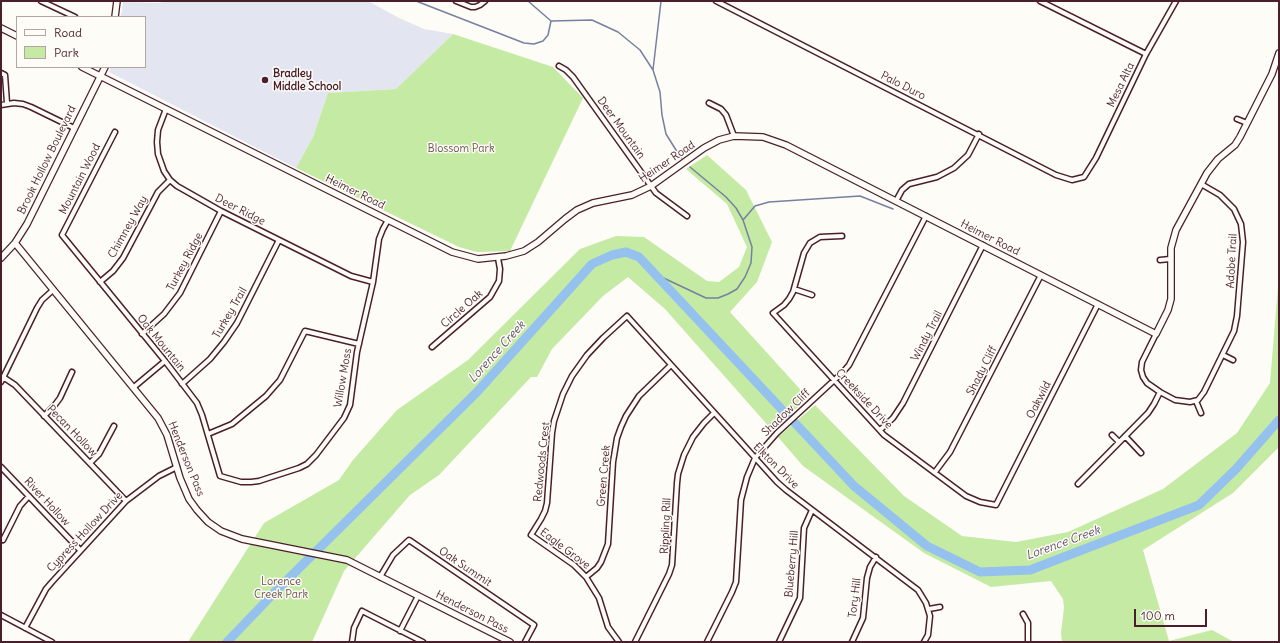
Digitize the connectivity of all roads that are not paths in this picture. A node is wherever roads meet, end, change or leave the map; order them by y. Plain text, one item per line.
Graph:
1 (41, 1) edge
2 (117, 1) edge
3 (456, 1) edge
4 (485, 1) edge
5 (716, 1) edge
6 (1040, 1) edge
7 (1176, 1) edge
8 (73, 16) edge
9 (115, 16) edge
10 (1, 28) edge
11 (16, 36) edge
12 (1279, 53) edge
13 (1146, 54) junction
14 (559, 66) dead end
15 (84, 68) edge
16 (104, 68) edge
17 (1, 73) edge
18 (100, 76) junction
19 (7, 103) junction
20 (709, 103) dead end
21 (1, 105) edge
22 (166, 109) junction
23 (1237, 119) dead end
24 (1247, 124) junction
25 (74, 128) junction
26 (115, 132) dead end
27 (979, 134) junction
28 (734, 136) junction
29 (1084, 178) joint
30 (170, 180) junction
31 (1201, 184) junction
32 (651, 186) junction
33 (896, 201) junction
34 (221, 211) junction
35 (687, 216) dead end
36 (926, 216) junction
37 (388, 220) junction
38 (62, 235) joint
39 (842, 236) dead end
40 (279, 240) junction
41 (15, 243) junction
42 (983, 245) junction
43 (1, 258) edge
44 (498, 258) junction
45 (1170, 259) junction
46 (1160, 260) dead end
47 (1041, 275) junction
48 (100, 282) junction
49 (373, 282) junction
50 (794, 289) junction
51 (53, 290) junction
52 (812, 295) dead end
53 (1098, 304) junction
54 (627, 316) joint
55 (142, 334) junction
56 (1156, 334) junction
57 (359, 344) junction
58 (432, 347) dead end
59 (1223, 355) junction
60 (1233, 360) dead end
61 (164, 361) junction
62 (671, 365) junction
63 (72, 372) dead end
64 (3, 377) junction
65 (834, 380) junction
66 (1, 382) edge
67 (182, 384) junction
68 (134, 387) junction
69 (1160, 392) junction
70 (1196, 401) junction
71 (714, 413) junction
72 (1201, 413) dead end
73 (44, 416) junction
74 (114, 426) dead end
75 (880, 430) junction
76 (208, 434) junction
77 (1112, 435) dead end
78 (1125, 436) junction
79 (1119, 442) junction
80 (1141, 453) dead end
81 (755, 458) junction
82 (90, 463) junction
83 (1, 467) edge
84 (177, 467) junction
85 (935, 472) junction
86 (220, 476) joint
87 (1078, 484) dead end
88 (29, 496) junction
89 (126, 500) junction
90 (996, 505) joint
91 (812, 510) junction
92 (530, 535) joint
93 (3, 540) dead end
94 (80, 550) junction
95 (876, 557) junction
96 (380, 577) junction
97 (586, 577) junction
98 (418, 596) junction
99 (940, 607) dead end
100 (929, 609) junction
101 (1023, 614) dead end
102 (1, 615) edge
103 (25, 628) junction
104 (400, 630) junction
105 (52, 642) edge
106 (352, 642) edge
107 (423, 642) edge
108 (510, 642) edge
109 (525, 642) edge
110 (619, 642) edge
111 (635, 642) edge
112 (707, 642) edge
113 (779, 642) edge
114 (852, 642) edge
115 (924, 642) edge
116 (1028, 642) edge

1 - 8 street
2 - 9 street
3 - 4 street
5 - 27 street, Palo Duro
6 - 13 street
7 - 13 street, Mesa Alta
10 - 11 street
12 - 24 street
13 - 29 street, Mesa Alta
14 - 32 street, Deer Mountain
15 - 18 street, Heimer Road
16 - 18 street, Brook Hollow Boulevard
17 - 19 street
18 - 22 street, Heimer Road
18 - 25 street, Brook Hollow Boulevard
19 - 21 street
19 - 25 street
20 - 28 street
22 - 30 street, Deer Ridge
22 - 37 street, Heimer Road
23 - 24 street
24 - 31 street
25 - 41 street, Brook Hollow Boulevard
26 - 38 street, Mountain Wood
27 - 29 street, Palo Duro
27 - 33 street
28 - 32 street, Heimer Road
28 - 33 street, Heimer Road
30 - 34 street, Deer Ridge
30 - 48 street, Chimney Way
31 - 45 street
31 - 59 street, Adobe Trail
32 - 35 street, Deer Mountain
32 - 44 street, Heimer Road
33 - 36 street, Heimer Road
34 - 40 street, Deer Ridge
34 - 55 street, Turkey Ridge
36 - 42 street, Heimer Road
36 - 65 street, Shadow Cliff
37 - 44 street, Heimer Road
37 - 49 street, Willow Moss
38 - 48 street, Oak Mountain
39 - 50 street
40 - 49 street, Deer Ridge
40 - 67 street, Turkey Trail
41 - 43 street, Brook Hollow Boulevard
41 - 51 street, Henderson Pass
42 - 47 street, Heimer Road
42 - 75 street, Windy Trail
44 - 58 street, Circle Oak
45 - 46 street
45 - 56 street
47 - 53 street, Heimer Road
47 - 85 street, Shady Cliff
48 - 55 street, Oak Mountain
49 - 57 street, Willow Moss
50 - 52 street
50 - 65 street, Creekside Drive
51 - 64 street
51 - 68 street, Henderson Pass
53 - 56 street, Heimer Road
53 - 90 street, Oakwild
54 - 62 street, Elkton Drive
54 - 92 street, Redwoods Crest
55 - 61 street, Oak Mountain
56 - 69 street
57 - 76 street
57 - 86 street, Willow Moss
59 - 60 street
59 - 70 street, Adobe Trail
61 - 67 street, Oak Mountain
61 - 68 street
62 - 71 street, Elkton Drive
62 - 97 street, Green Creek
63 - 73 street
64 - 66 street
64 - 73 street, Pecan Hollow
65 - 75 street, Creekside Drive
65 - 81 street, Shadow Cliff
67 - 76 street, Oak Mountain
68 - 84 street, Henderson Pass
69 - 70 street
69 - 78 street
70 - 72 street
71 - 81 street, Elkton Drive
71 - 111 street, Rippling Rill
73 - 82 street, Pecan Hollow
74 - 82 street
75 - 85 street, Creekside Drive
76 - 86 street, Oak Mountain
77 - 79 street
78 - 79 street
78 - 80 street
79 - 87 street
81 - 91 street, Elkton Drive
81 - 112 street, Shadow Cliff
82 - 89 street, Pecan Hollow
83 - 88 street, River Hollow
84 - 89 street, Cypress Hollow Drive
84 - 96 street, Henderson Pass
85 - 90 street, Creekside Drive
88 - 93 street
88 - 94 street, River Hollow
89 - 94 street, Cypress Hollow Drive
91 - 95 street, Elkton Drive
91 - 113 street, Blueberry Hill
92 - 97 street, Eagle Grove
94 - 103 street, Cypress Hollow Drive
95 - 100 street, Elkton Drive
95 - 114 street, Tory Hill
96 - 98 street, Henderson Pass
96 - 109 street, Oak Summit
97 - 110 street, Eagle Grove
98 - 104 street
98 - 108 street, Henderson Pass
99 - 100 street
100 - 115 street
101 - 116 street
102 - 103 street
103 - 105 street
104 - 106 street
104 - 107 street

